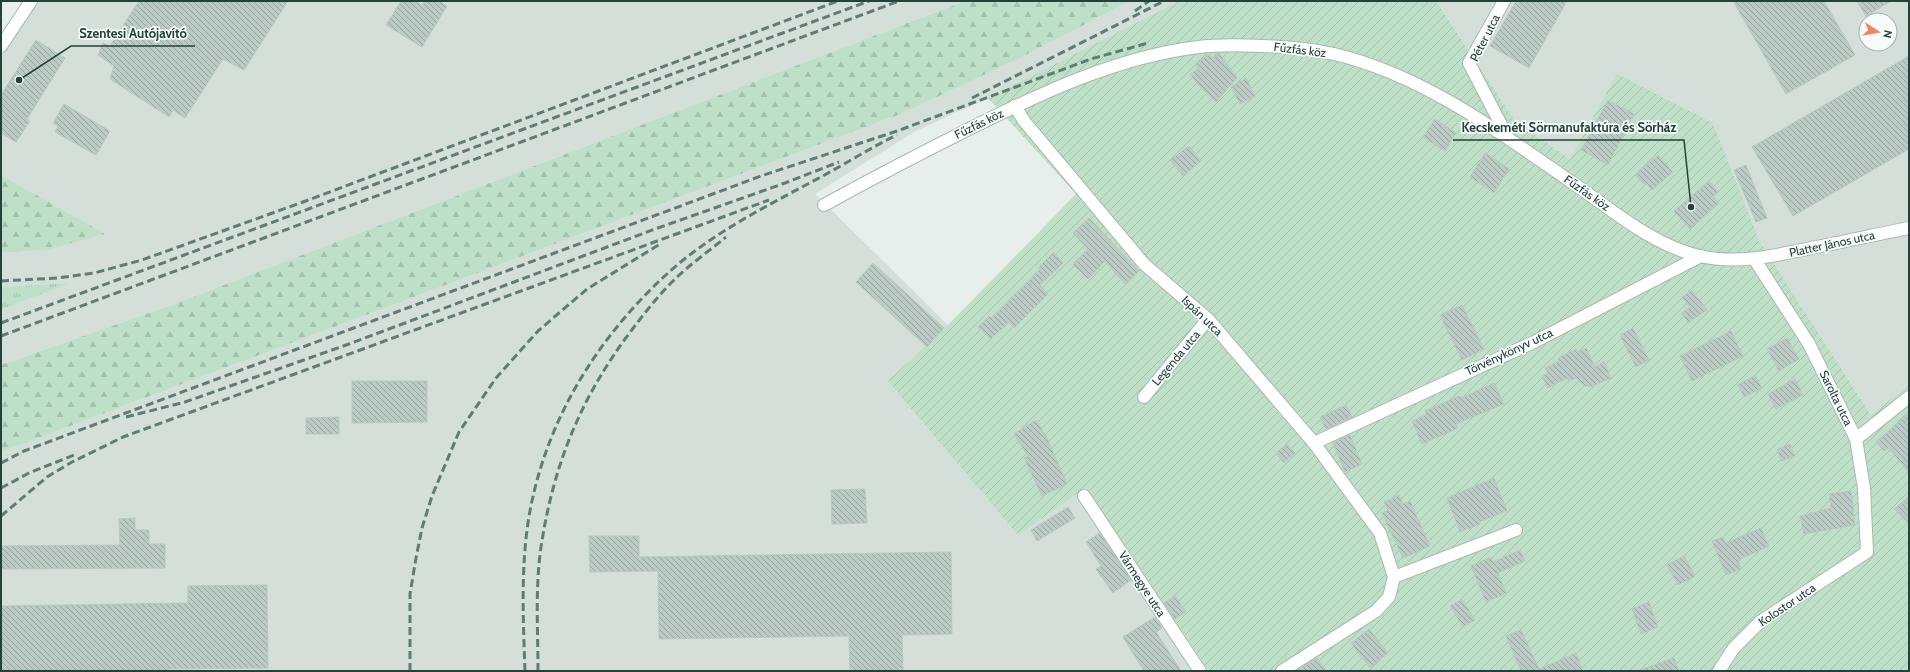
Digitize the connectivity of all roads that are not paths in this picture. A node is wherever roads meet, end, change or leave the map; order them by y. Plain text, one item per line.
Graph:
1 (31, 1) edge
2 (1504, 1) edge
3 (1, 46) edge
4 (1015, 106) junction
5 (1509, 139) junction
6 (824, 205) dead end
7 (1909, 228) edge
8 (1701, 256) junction
9 (1755, 260) junction
10 (1208, 319) junction
11 (1144, 397) dead end
12 (1909, 397) edge
13 (1856, 439) junction
14 (1314, 442) junction
15 (1084, 496) dead end
16 (1516, 530) dead end
17 (1867, 552) joint
18 (1394, 577) junction
19 (1200, 671) edge
20 (1282, 671) edge
21 (1719, 671) edge

1 - 3 street
2 - 5 street, Péter utca
4 - 5 street, Fűzfás köz
4 - 6 street, Fűzfás köz
4 - 10 street, Ispán utca
5 - 8 street, Fűzfás köz
7 - 9 street, Platter János utca
8 - 9 street, Fűzfás köz
8 - 14 street, Törvénykönyv utca
9 - 13 street, Sarolta utca
10 - 11 street, Legenda utca
10 - 14 street, Ispán utca
12 - 13 street
13 - 17 street, Sarolta utca
14 - 18 street, Ispán utca
15 - 19 street, Vármegye utca
16 - 18 street
17 - 21 street, Kolostor utca
18 - 20 street

